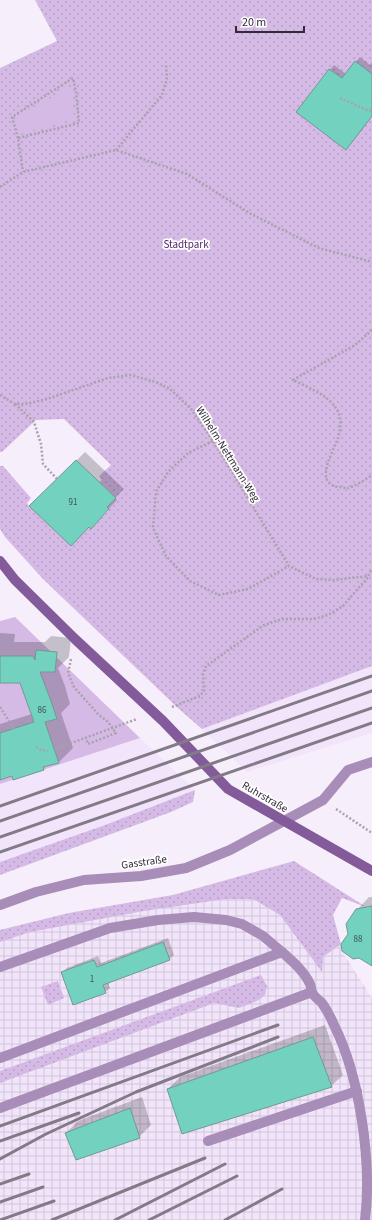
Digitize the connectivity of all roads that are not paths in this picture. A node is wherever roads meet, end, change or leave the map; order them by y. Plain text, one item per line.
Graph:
1 (0, 561) edge
2 (372, 762) edge
3 (283, 821) junction
4 (372, 871) edge
5 (0, 905) edge
6 (282, 952) junction
7 (0, 967) edge
8 (312, 992) junction
9 (0, 1058) edge
10 (357, 1091) junction
11 (0, 1108) edge
12 (208, 1141) dead end
13 (366, 1220) edge

1 - 3 main road, Ruhrstraße
2 - 3 street, Gasstraße
3 - 4 main road, Ruhrstraße
3 - 5 street, Gasstraße
6 - 7 street
6 - 8 street
6 - 9 street
8 - 10 street
8 - 11 street
10 - 12 street
10 - 13 street

